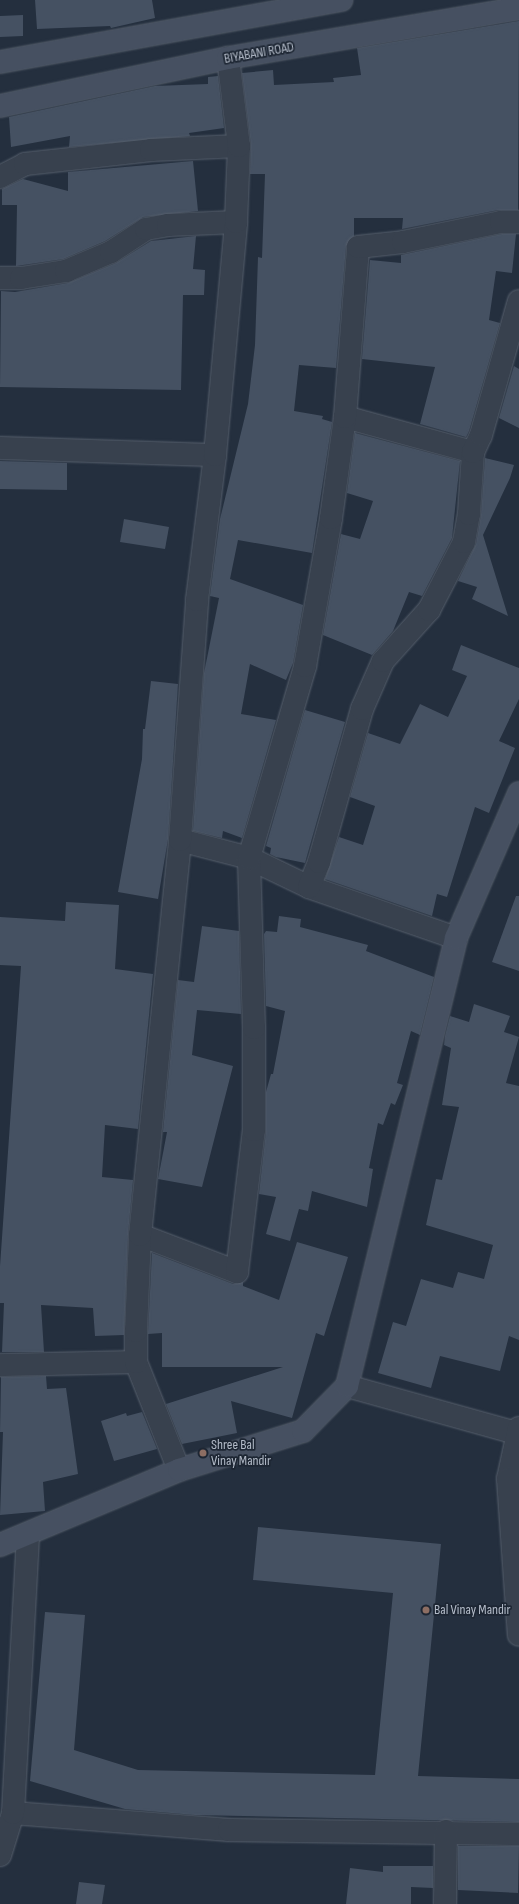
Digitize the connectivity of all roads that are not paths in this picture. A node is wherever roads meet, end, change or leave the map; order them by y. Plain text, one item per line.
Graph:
1 (341, 0) edge
2 (519, 8) edge
3 (228, 58) junction
4 (0, 62) edge
5 (0, 106) edge
6 (239, 146) junction
7 (0, 177) edge
8 (236, 222) junction
9 (519, 222) edge
10 (0, 278) edge
11 (519, 301) edge
12 (344, 417) junction
13 (0, 448) edge
14 (473, 452) junction
15 (215, 455) junction
16 (519, 793) edge
17 (180, 840) junction
18 (249, 858) junction
19 (309, 887) junction
20 (456, 938) junction
21 (140, 1235) junction
22 (136, 1362) junction
23 (0, 1364) edge
24 (347, 1386) junction
25 (518, 1430) edge
26 (179, 1470) junction
27 (28, 1536) junction
28 (0, 1546) edge
29 (519, 1635) edge
30 (13, 1813) junction
31 (446, 1831) junction
32 (519, 1834) edge
33 (0, 1855) edge
34 (445, 1904) edge

1 - 4 street
2 - 3 street, BIYABANI ROAD
3 - 5 street, BIYABANI ROAD
3 - 6 street
6 - 7 street
6 - 8 street
8 - 10 street
8 - 15 street
9 - 12 street
11 - 14 street
12 - 14 street
12 - 18 street
13 - 15 street
14 - 19 street
15 - 17 street
16 - 20 street
17 - 18 street
17 - 21 street
18 - 19 street
18 - 21 street
19 - 20 street
20 - 24 street
21 - 22 street
22 - 23 street
22 - 26 street
24 - 25 street
24 - 26 street
25 - 29 street
26 - 27 street
27 - 28 street
27 - 30 street
30 - 31 street
30 - 33 street
31 - 32 street
31 - 34 street

